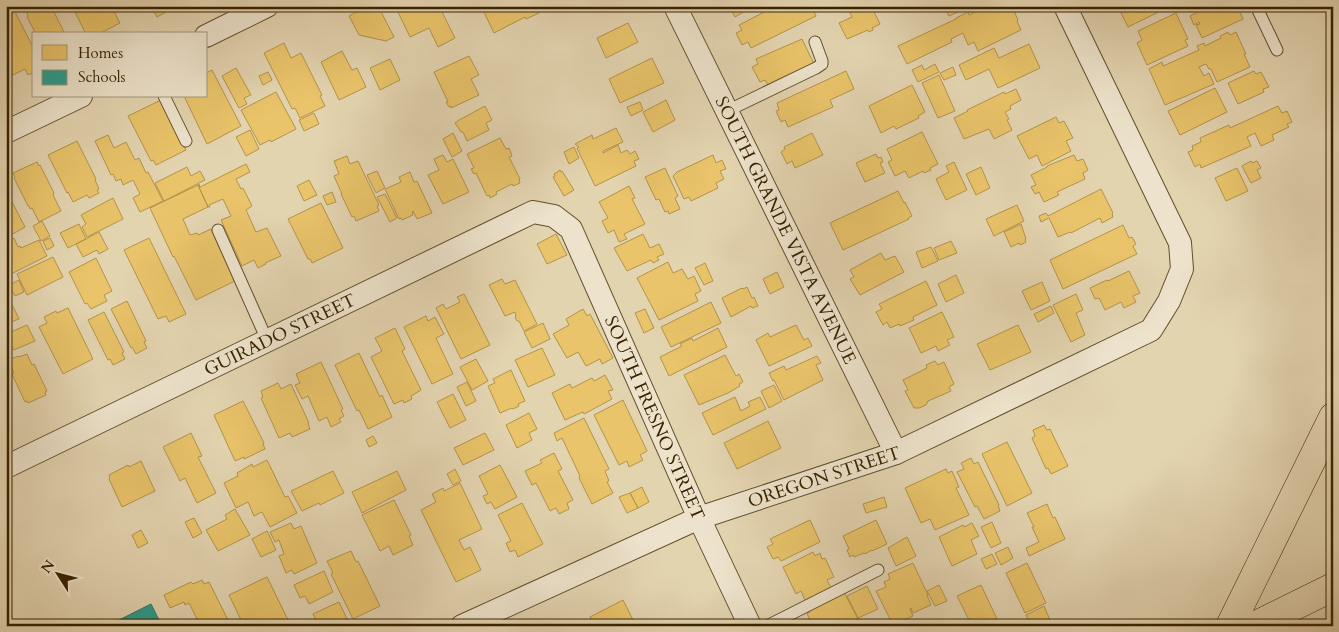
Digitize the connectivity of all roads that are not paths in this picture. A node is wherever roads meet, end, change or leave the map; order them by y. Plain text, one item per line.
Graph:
1 (267, 6) edge
2 (675, 6) edge
3 (1065, 6) edge
4 (1256, 6) edge
5 (208, 35) edge
6 (815, 42) dead end
7 (1277, 50) dead end
8 (77, 98) edge
9 (165, 98) edge
10 (727, 111) junction
11 (6, 132) edge
12 (186, 141) dead end
13 (554, 216) joint
14 (218, 230) dead end
15 (267, 340) junction
16 (1333, 417) edge
17 (896, 453) junction
18 (6, 467) edge
19 (699, 518) junction
20 (878, 570) dead end
21 (1333, 587) edge
22 (462, 626) edge
23 (750, 626) edge
24 (767, 626) edge
25 (1230, 626) edge
26 (1254, 626) edge

1 - 5 street
2 - 10 street, SOUTH GRANDE VISTA AVENUE
3 - 17 street, OREGON STREET
4 - 7 lane
6 - 10 lane
8 - 11 street
9 - 12 lane
10 - 17 street, SOUTH GRANDE VISTA AVENUE
13 - 15 street, GUIRADO STREET
13 - 19 street, SOUTH FRESNO STREET
14 - 15 lane
15 - 18 street, GUIRADO STREET
16 - 25 main road
17 - 19 street, OREGON STREET
19 - 22 street, OREGON STREET
19 - 23 street, SOUTH FRESNO STREET
20 - 24 lane
21 - 26 main road

